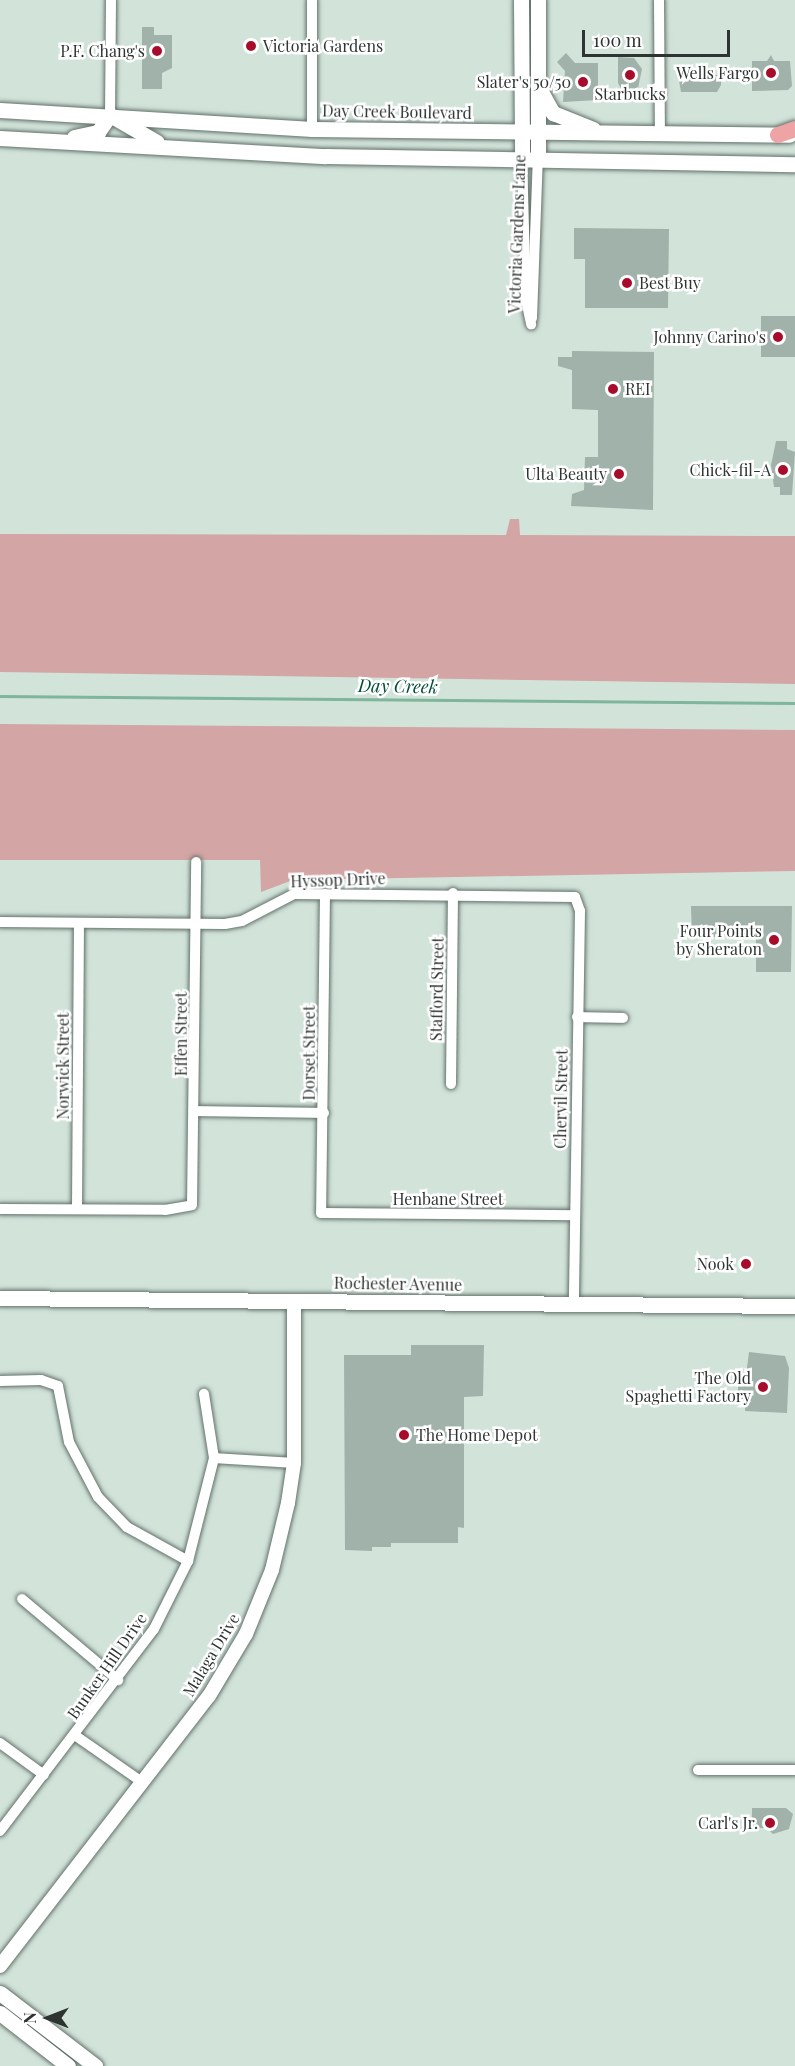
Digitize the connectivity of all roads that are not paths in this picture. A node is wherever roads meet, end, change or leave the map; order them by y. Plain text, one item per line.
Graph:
1 (111, 0) edge
2 (312, 0) edge
3 (521, 0) edge
4 (538, 0) edge
5 (659, 0) edge
6 (538, 87) junction
7 (0, 110) edge
8 (110, 115) junction
9 (312, 129) junction
10 (795, 129) edge
11 (521, 132) junction
12 (539, 132) junction
13 (602, 132) junction
14 (660, 133) junction
15 (787, 135) edge
16 (0, 138) edge
17 (56, 141) junction
18 (172, 147) junction
19 (522, 157) junction
20 (538, 158) junction
21 (795, 164) edge
22 (196, 862) dead end
23 (453, 893) junction
24 (324, 894) junction
25 (575, 897) joint
26 (0, 922) edge
27 (78, 923) junction
28 (197, 924) junction
29 (578, 1017) junction
30 (623, 1018) dead end
31 (451, 1084) dead end
32 (196, 1111) junction
33 (324, 1113) junction
34 (0, 1209) edge
35 (77, 1209) junction
36 (321, 1213) joint
37 (575, 1215) junction
38 (0, 1298) edge
39 (294, 1301) junction
40 (574, 1303) junction
41 (795, 1306) edge
42 (0, 1382) edge
43 (204, 1394) dead end
44 (214, 1458) junction
45 (294, 1463) junction
46 (188, 1561) junction
47 (22, 1599) dead end
48 (118, 1680) junction
49 (76, 1736) junction
50 (0, 1743) edge
51 (698, 1770) dead end
52 (795, 1770) edge
53 (44, 1775) junction
54 (142, 1782) junction
55 (0, 1831) edge
56 (0, 1966) edge
57 (0, 1993) edge
58 (0, 2013) edge
59 (68, 2066) edge
60 (95, 2066) edge

1 - 8 street
2 - 9 street
3 - 11 main road, Victoria Gardens Lane
4 - 6 main road, Victoria Gardens Lane
5 - 14 street
6 - 12 main road, Victoria Gardens Lane
6 - 13 main road
7 - 8 main road, Day Creek Boulevard
8 - 9 main road, Day Creek Boulevard
8 - 17 main road
8 - 18 main road
9 - 11 main road, Day Creek Boulevard
10 - 15 main road
11 - 12 main road, Day Creek Boulevard
11 - 19 main road, Victoria Gardens Lane
12 - 13 main road, Day Creek Boulevard
12 - 20 main road, Victoria Gardens Lane
13 - 14 main road, Day Creek Boulevard
14 - 15 main road, Day Creek Boulevard
16 - 17 main road
17 - 18 main road
18 - 19 main road
19 - 20 main road
19 - 20 street, Victoria Gardens Lane
20 - 21 main road
22 - 28 street, Effen Street
23 - 24 street, Hyssop Drive
23 - 25 street, Hyssop Drive
23 - 31 street, Stafford Street
24 - 28 street, Hyssop Drive
24 - 33 street, Dorset Street
25 - 29 street, Chervil Street
26 - 27 street, Hyssop Drive
27 - 28 street, Hyssop Drive
27 - 35 street, Norwick Street
28 - 32 street, Effen Street
29 - 30 street
29 - 37 street, Chervil Street
32 - 33 street
32 - 35 street, Effen Street
33 - 36 street, Dorset Street
34 - 35 street
36 - 37 street, Henbane Street
37 - 40 street, Chervil Street
38 - 39 main road, Rochester Avenue
39 - 40 main road, Rochester Avenue
39 - 45 street, Malaga Drive
40 - 41 main road, Rochester Avenue
42 - 46 street
43 - 44 street, Bunker Hill Drive
44 - 45 street
44 - 46 street, Bunker Hill Drive
45 - 54 street, Malaga Drive
46 - 48 street, Bunker Hill Drive
47 - 48 street
48 - 49 street, Bunker Hill Drive
49 - 53 street, Bunker Hill Drive
49 - 54 street
50 - 53 street
51 - 52 street
53 - 55 street, Bunker Hill Drive
54 - 56 street, Malaga Drive
57 - 60 main road
58 - 59 main road

